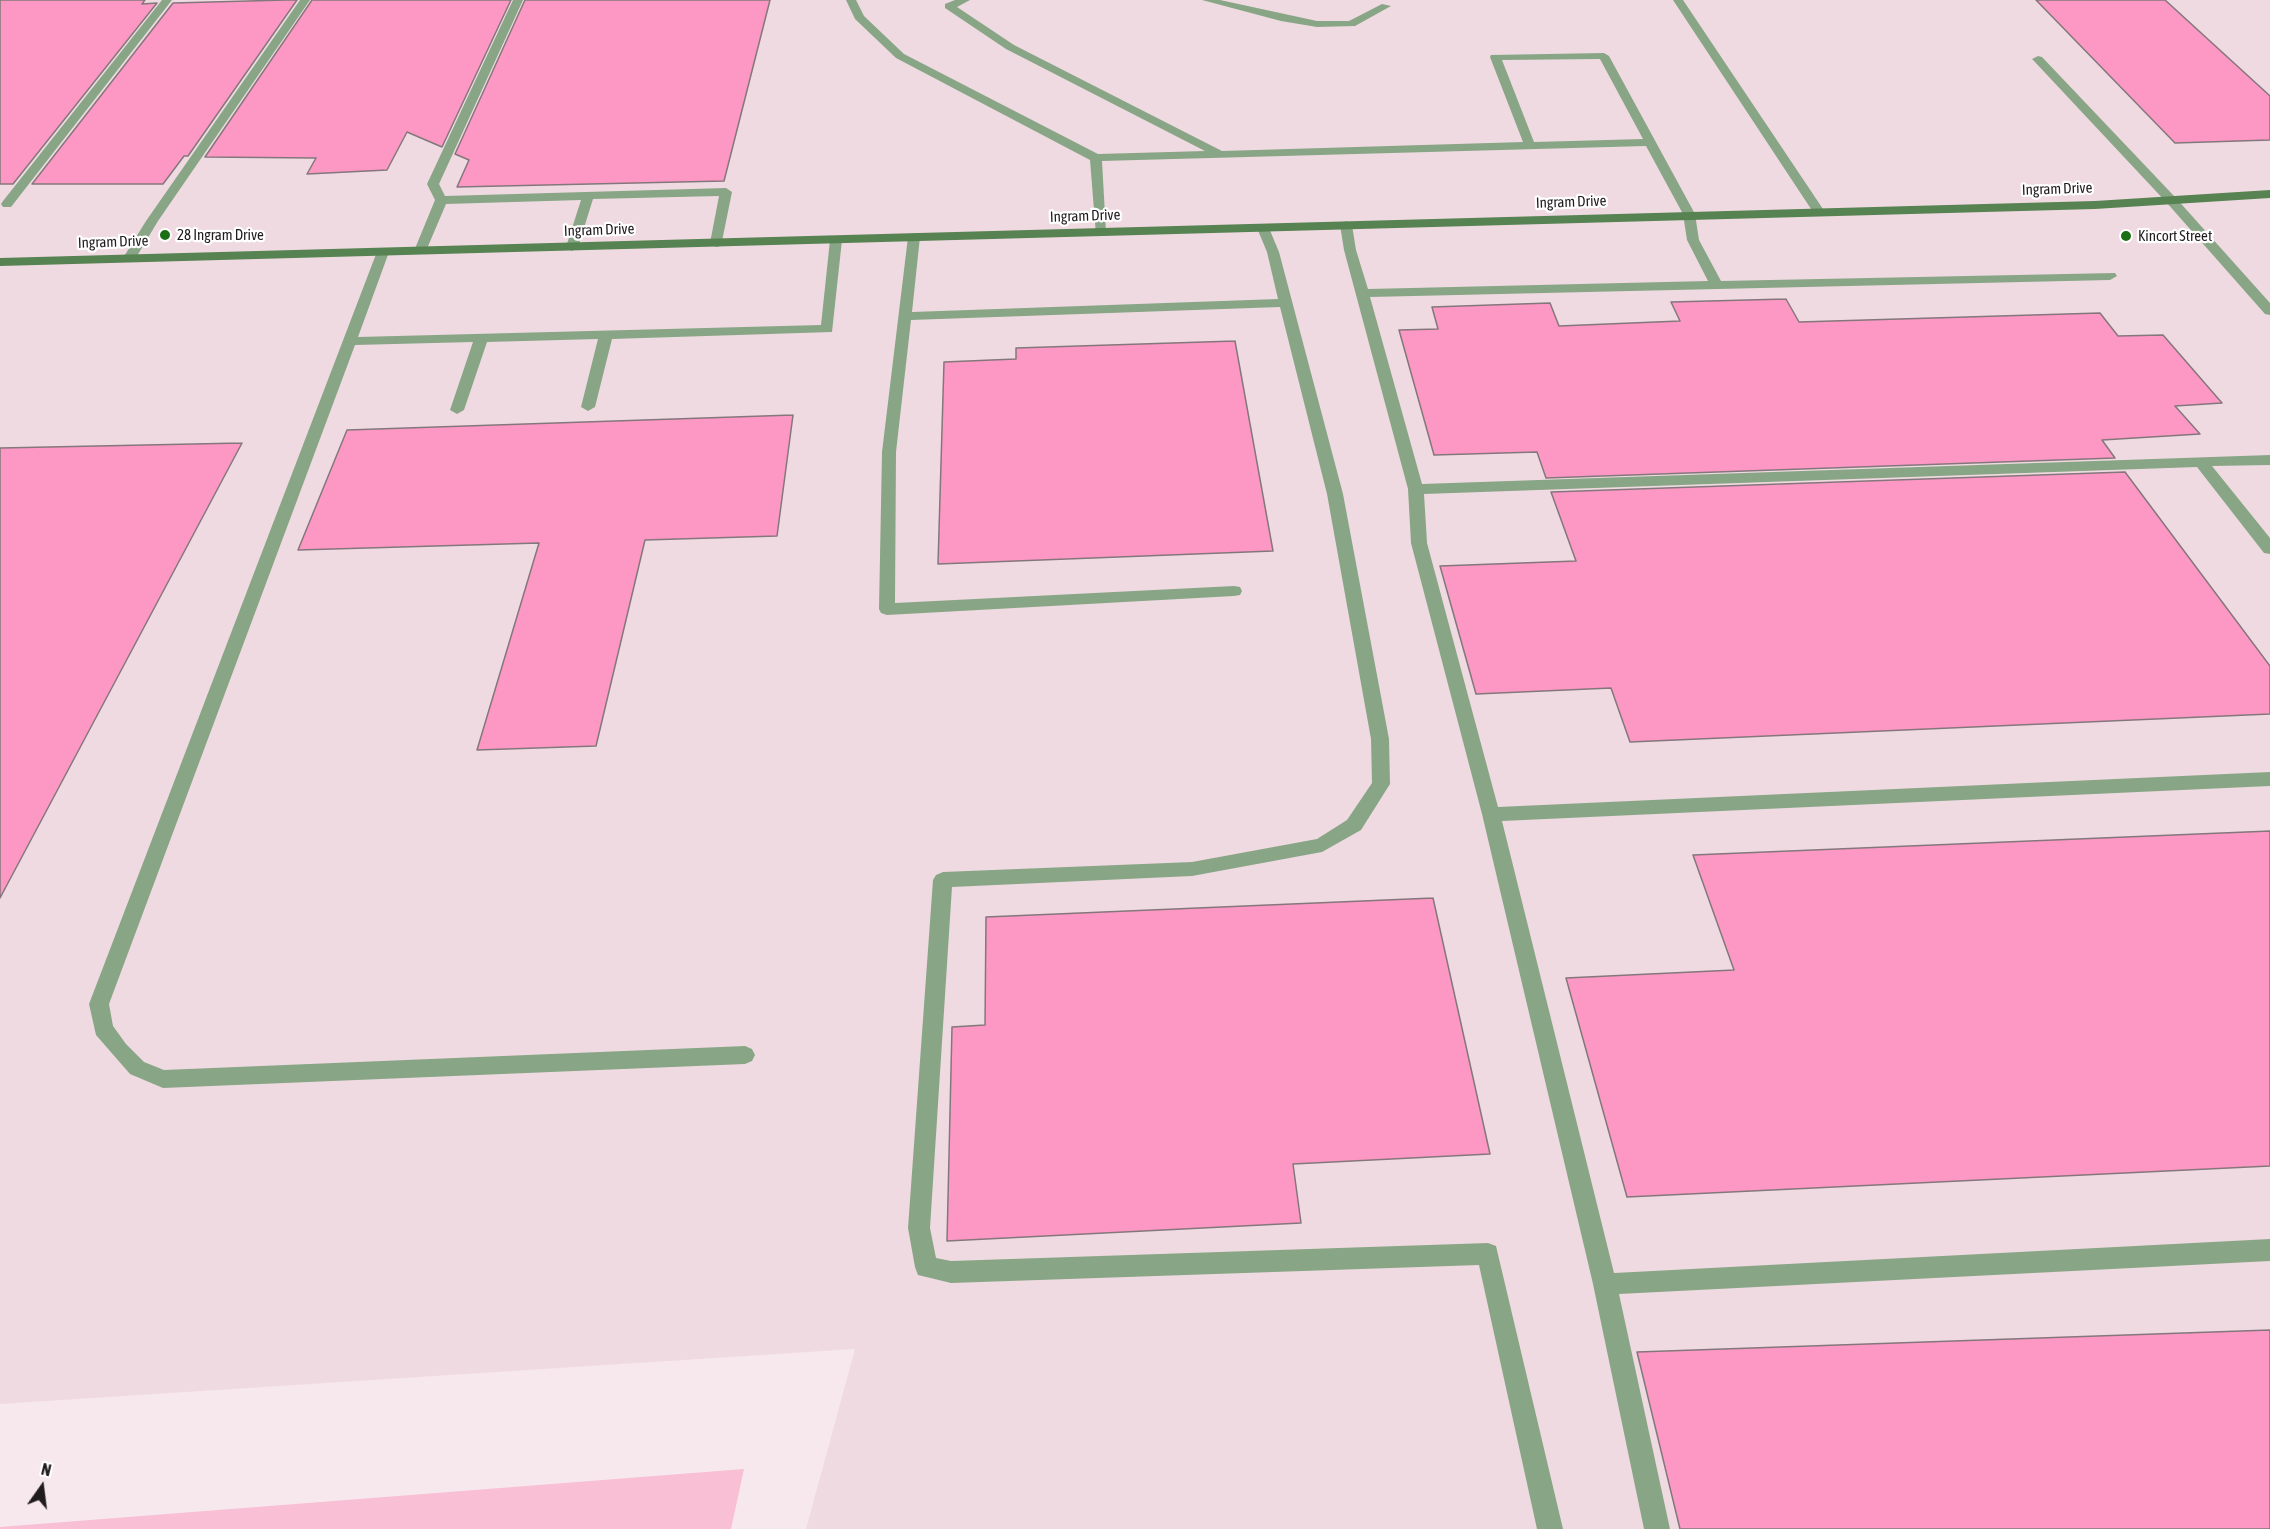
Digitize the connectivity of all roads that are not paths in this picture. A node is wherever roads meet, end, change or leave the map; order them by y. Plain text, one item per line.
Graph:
1 (167, 0) edge
2 (305, 0) edge
3 (518, 0) edge
4 (851, 0) edge
5 (965, 0) edge
6 (1207, 0) edge
7 (1678, 0) edge
8 (945, 3) edge
9 (1386, 6) dead end
10 (2038, 59) dead end
11 (1650, 142) junction
12 (1530, 146) junction
13 (1219, 154) junction
14 (1096, 158) junction
15 (2270, 194) edge
16 (588, 196) junction
17 (441, 200) junction
18 (2171, 200) junction
19 (2, 207) edge
20 (1819, 212) junction
21 (1689, 214) junction
22 (1346, 225) junction
23 (1263, 228) junction
24 (1100, 232) junction
25 (914, 237) junction
26 (836, 240) junction
27 (716, 243) junction
28 (572, 247) junction
29 (420, 251) junction
30 (383, 252) junction
31 (129, 258) junction
32 (0, 262) edge
33 (2110, 276) dead end
34 (1717, 285) junction
35 (1362, 292) junction
36 (1286, 303) junction
37 (2270, 310) edge
38 (905, 316) junction
39 (606, 334) junction
40 (482, 337) junction
41 (348, 340) junction
42 (588, 406) dead end
43 (457, 410) dead end
44 (2270, 460) edge
45 (2201, 462) junction
46 (1416, 489) junction
47 (2270, 549) edge
48 (1234, 591) dead end
49 (2270, 779) edge
50 (1491, 814) junction
51 (745, 1055) dead end
52 (2270, 1250) edge
53 (1605, 1284) junction
54 (1550, 1529) edge
55 (1657, 1529) edge

1 - 19 street
2 - 31 street
3 - 17 street
4 - 14 street
5 - 8 street
6 - 9 street
7 - 20 street
8 - 13 street
10 - 18 street
11 - 12 street
11 - 12 street
11 - 21 street
12 - 13 street
13 - 14 street
14 - 24 street
15 - 18 street, Ingram Drive
16 - 17 street
16 - 27 street
16 - 28 street
17 - 29 street
18 - 20 street, Ingram Drive
18 - 37 street
20 - 21 street, Ingram Drive
21 - 22 street, Ingram Drive
21 - 34 street
22 - 23 street, Ingram Drive
22 - 35 street
23 - 24 street, Ingram Drive
23 - 36 street
24 - 25 street, Ingram Drive
25 - 26 street, Ingram Drive
25 - 38 street
26 - 27 street, Ingram Drive
26 - 39 street
27 - 28 street, Ingram Drive
28 - 29 street, Ingram Drive
29 - 30 street, Ingram Drive
30 - 31 street, Ingram Drive
30 - 41 street
31 - 32 street, Ingram Drive
33 - 34 street
34 - 35 street
35 - 46 street
36 - 38 street
36 - 54 street
38 - 48 street
39 - 40 street
39 - 42 street
40 - 41 street
40 - 43 street
41 - 51 street
44 - 45 street
45 - 46 street
45 - 47 street
46 - 50 street
49 - 50 street
50 - 53 street
52 - 53 street
53 - 55 street

